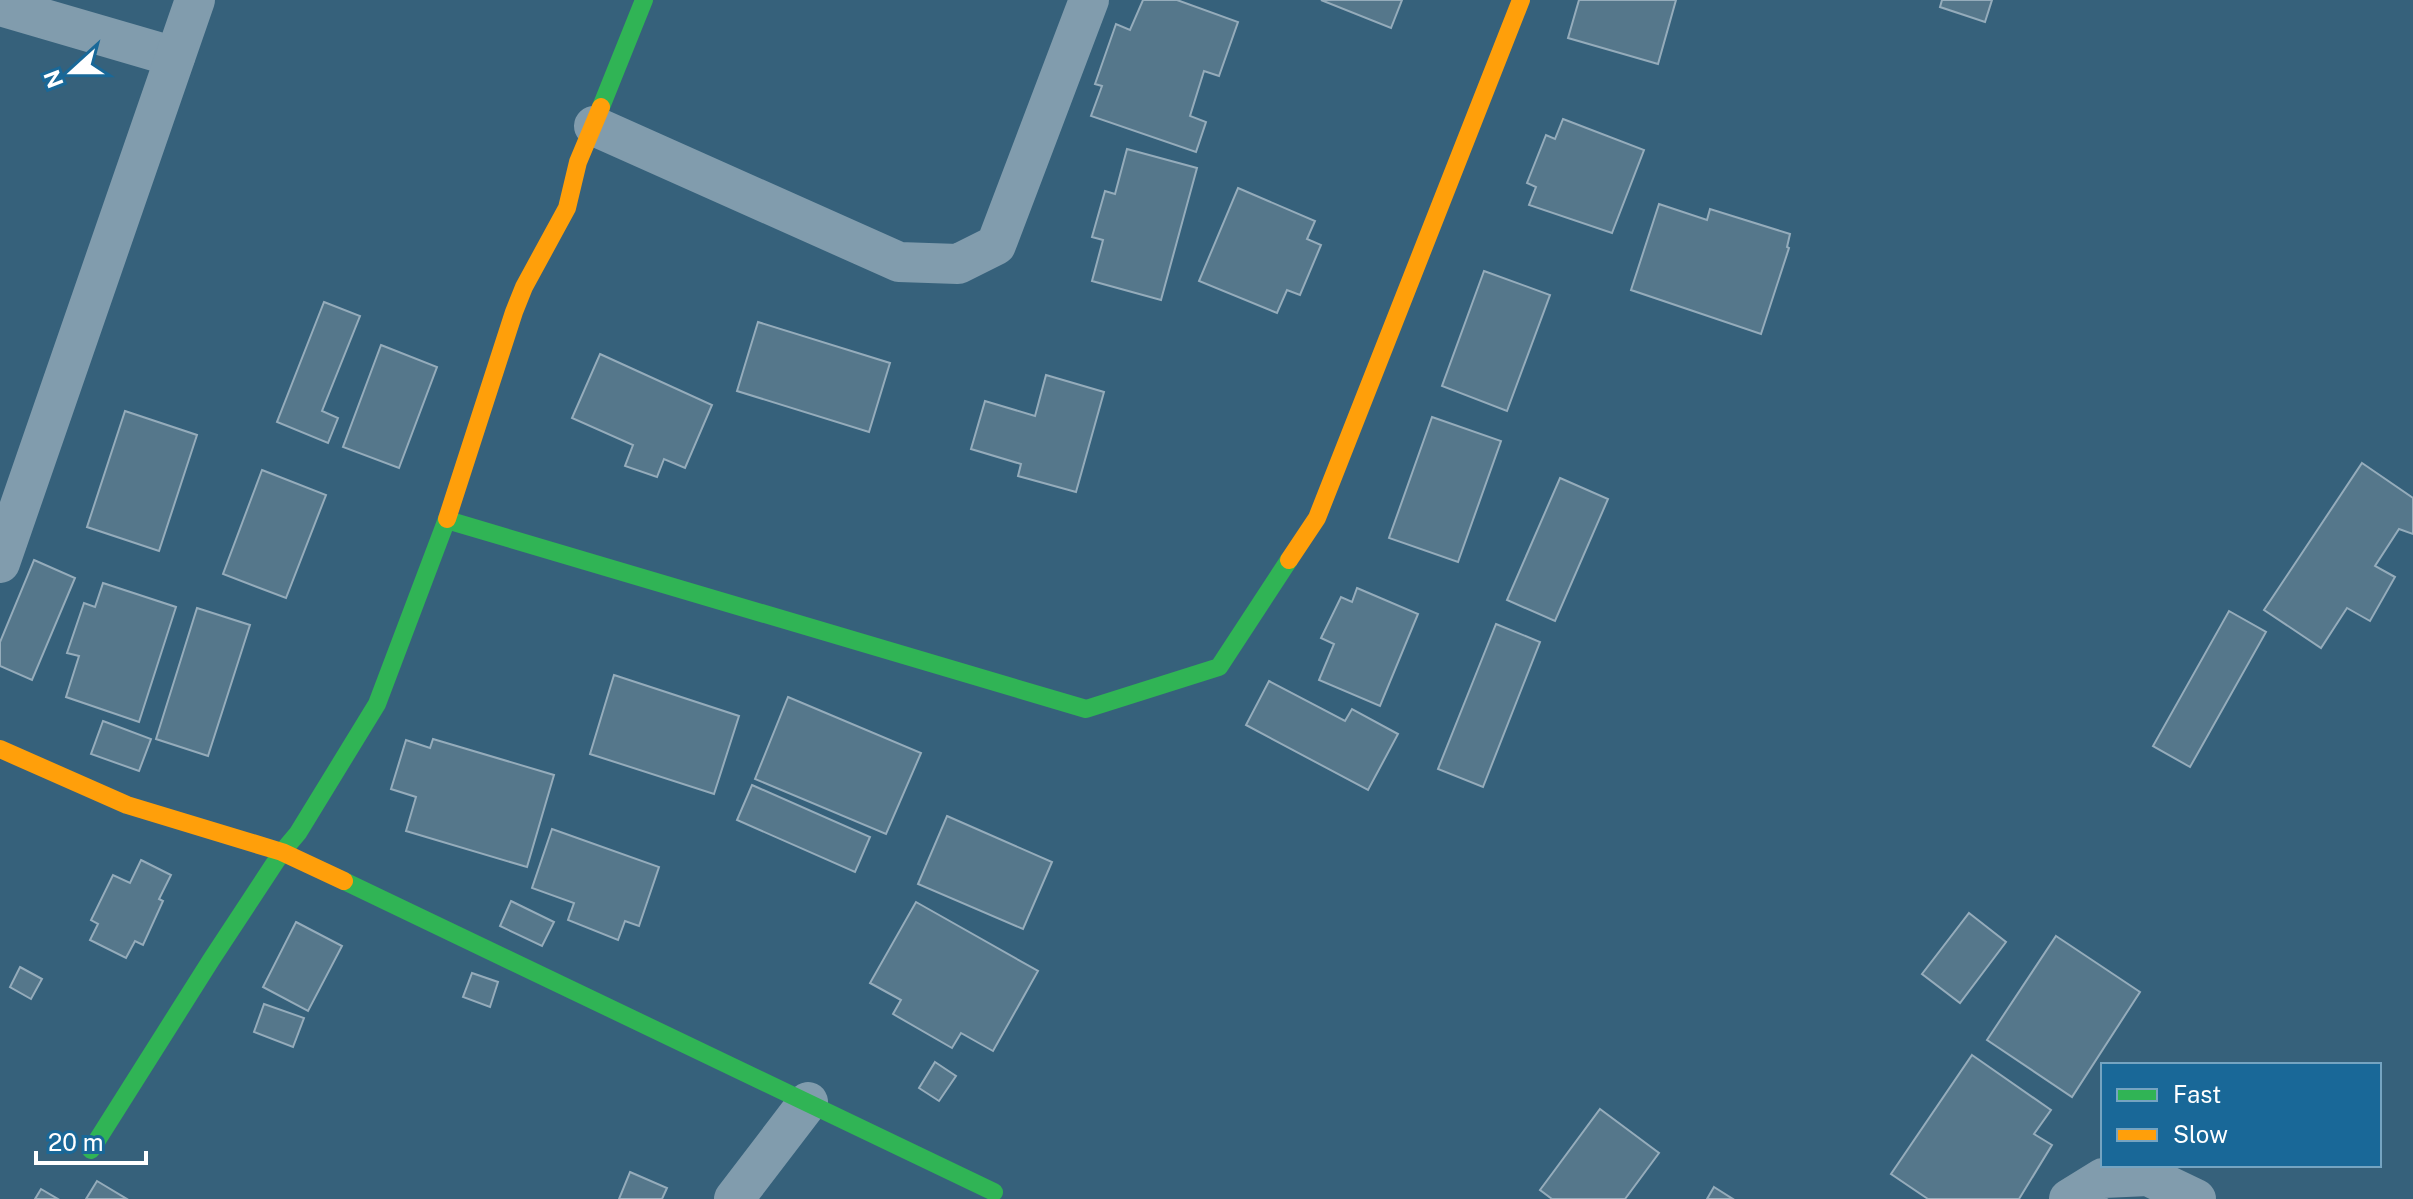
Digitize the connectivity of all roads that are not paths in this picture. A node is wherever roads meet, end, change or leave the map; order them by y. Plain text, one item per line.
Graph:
1 (195, 0) edge
2 (644, 0) edge
3 (1089, 0) edge
4 (1521, 0) edge
5 (0, 6) edge
6 (175, 57) junction
7 (594, 126) junction
8 (17, 460) edge
9 (447, 520) junction
10 (0, 563) edge
11 (0, 749) edge
12 (282, 852) junction
13 (808, 1102) junction
14 (91, 1150) dead end
15 (994, 1192) dead end
16 (734, 1199) edge
17 (2069, 1199) edge
18 (2196, 1199) edge

1 - 6 street
2 - 7 street
3 - 7 street
4 - 9 street
5 - 6 street
6 - 8 street
7 - 9 street
8 - 10 street
9 - 12 street
11 - 12 street
12 - 13 street
12 - 14 street
13 - 15 street
13 - 16 street
17 - 18 street

